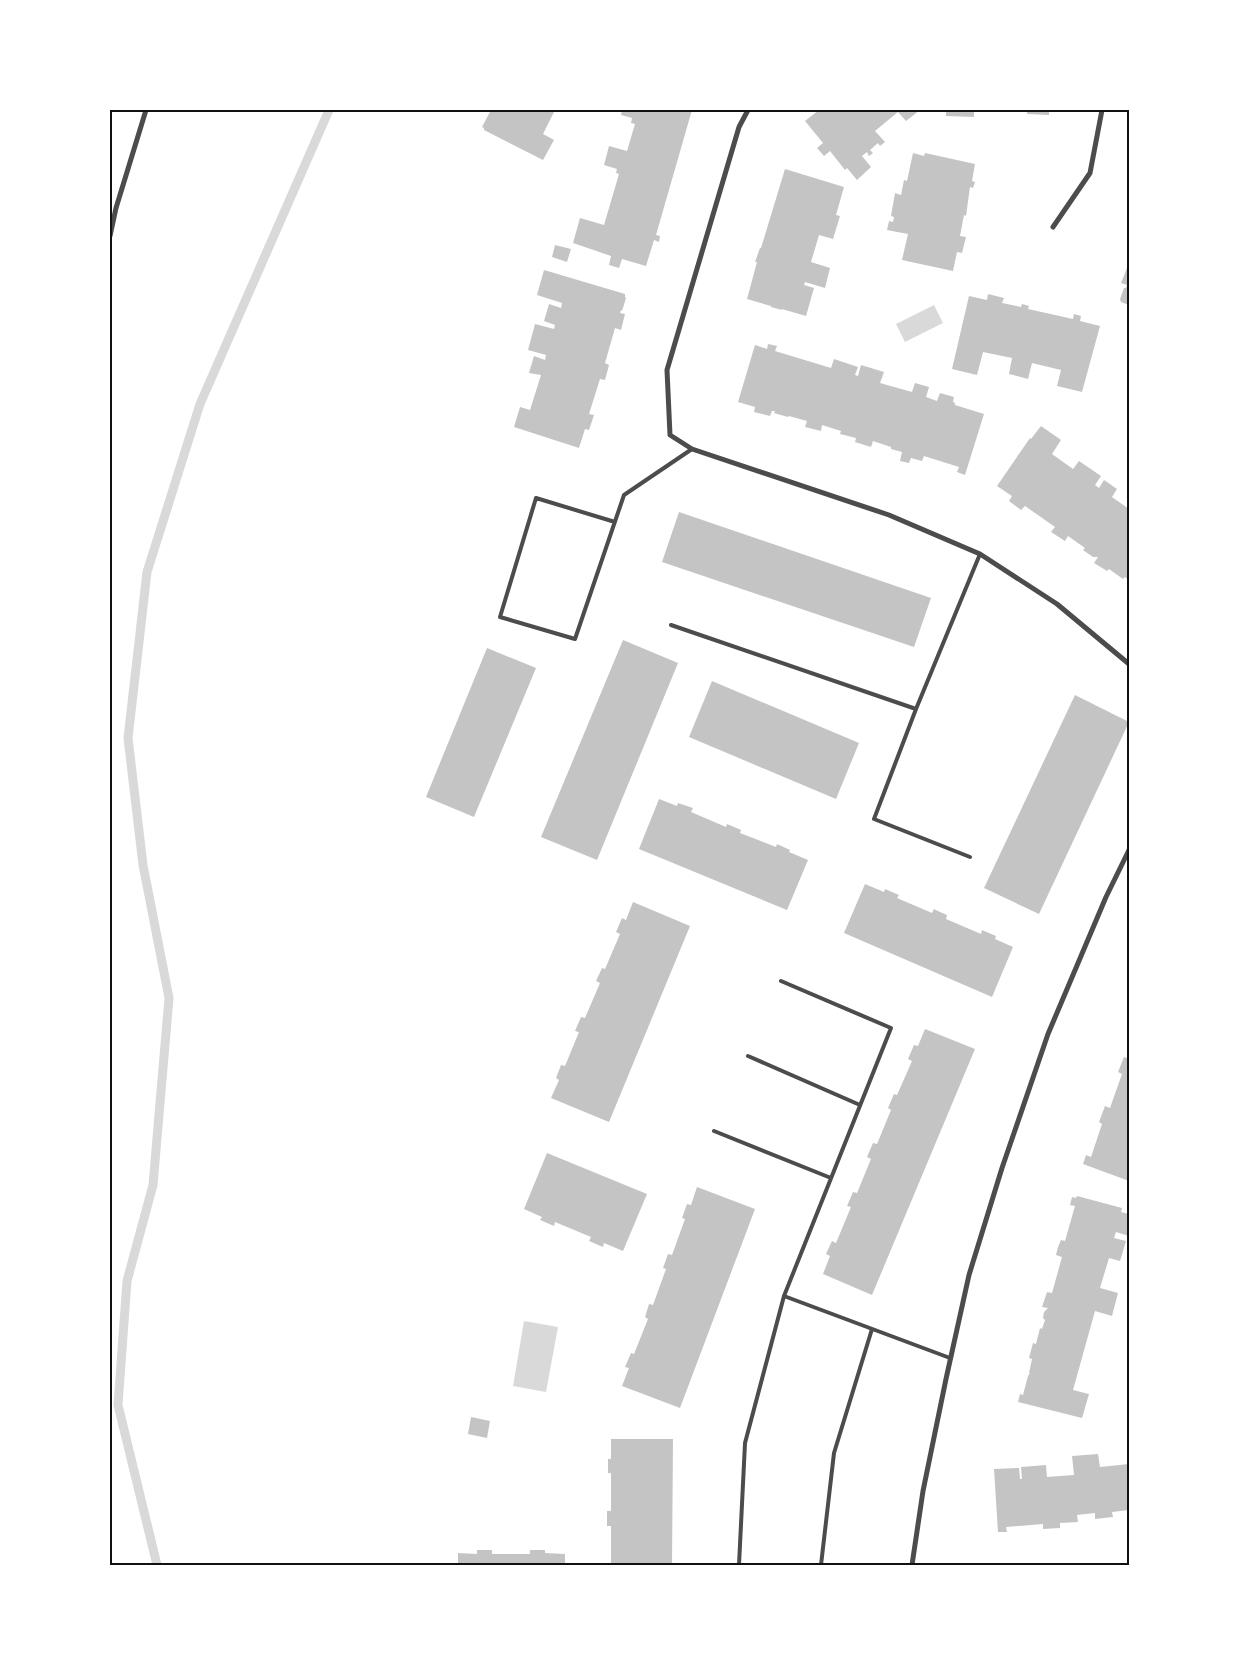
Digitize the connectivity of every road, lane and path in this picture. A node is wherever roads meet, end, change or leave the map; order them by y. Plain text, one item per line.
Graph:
1 (146, 110) edge
2 (748, 110) edge
3 (1102, 110) edge
4 (1053, 226) dead end
5 (110, 236) edge
6 (692, 449) junction
7 (615, 522) junction
8 (980, 554) junction
9 (671, 625) dead end
10 (1129, 664) edge
11 (916, 709) junction
12 (1129, 850) edge
13 (970, 857) dead end
14 (781, 981) dead end
15 (748, 1056) dead end
16 (860, 1104) junction
17 (714, 1131) dead end
18 (831, 1178) junction
19 (784, 1296) junction
20 (872, 1329) junction
21 (950, 1358) junction
22 (739, 1565) edge
23 (821, 1565) edge
24 (912, 1565) edge

1 - 5 street
2 - 6 street
3 - 4 street
6 - 7 lane
6 - 8 street
7 - 7 lane
8 - 10 street
8 - 11 lane
9 - 11 lane
11 - 13 lane
12 - 21 street
14 - 16 lane
15 - 16 lane
16 - 18 lane
17 - 18 lane
18 - 19 lane
19 - 20 lane
19 - 22 lane
20 - 21 lane
20 - 23 lane
21 - 24 street

